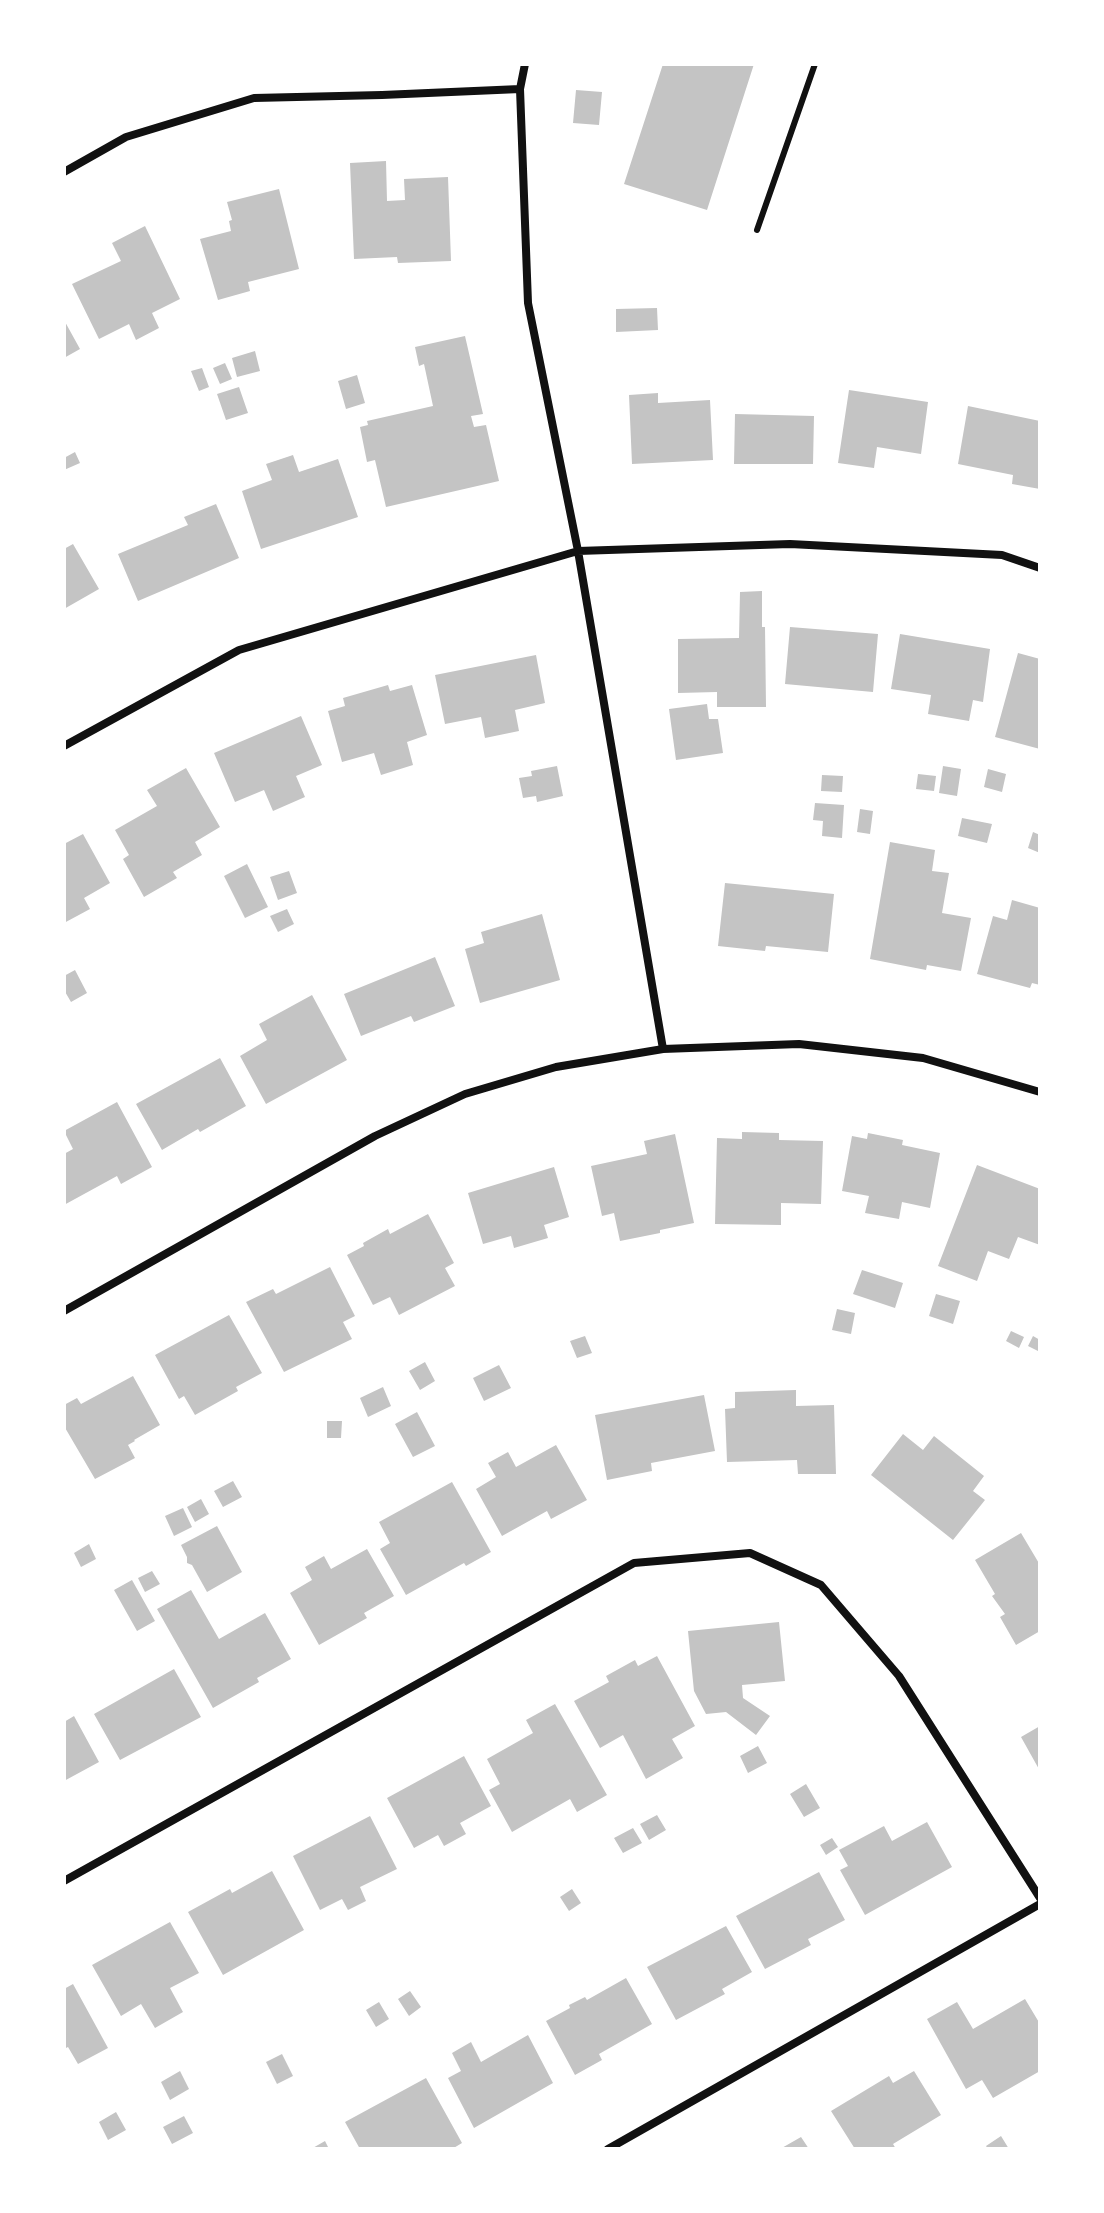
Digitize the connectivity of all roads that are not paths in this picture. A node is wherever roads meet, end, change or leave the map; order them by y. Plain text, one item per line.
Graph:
1 (525, 64) edge
2 (815, 64) edge
3 (520, 89) junction
4 (64, 172) edge
5 (757, 230) dead end
6 (578, 551) junction
7 (1040, 568) edge
8 (64, 746) edge
9 (663, 1049) junction
10 (1040, 1092) edge
11 (64, 1311) edge
12 (64, 1881) edge
13 (1040, 1901) edge
14 (608, 2149) edge

1 - 3 street
2 - 5 lane
3 - 4 street
3 - 6 street
6 - 7 street
6 - 8 street
6 - 9 street
9 - 10 street
9 - 11 street
12 - 13 street
13 - 14 street

